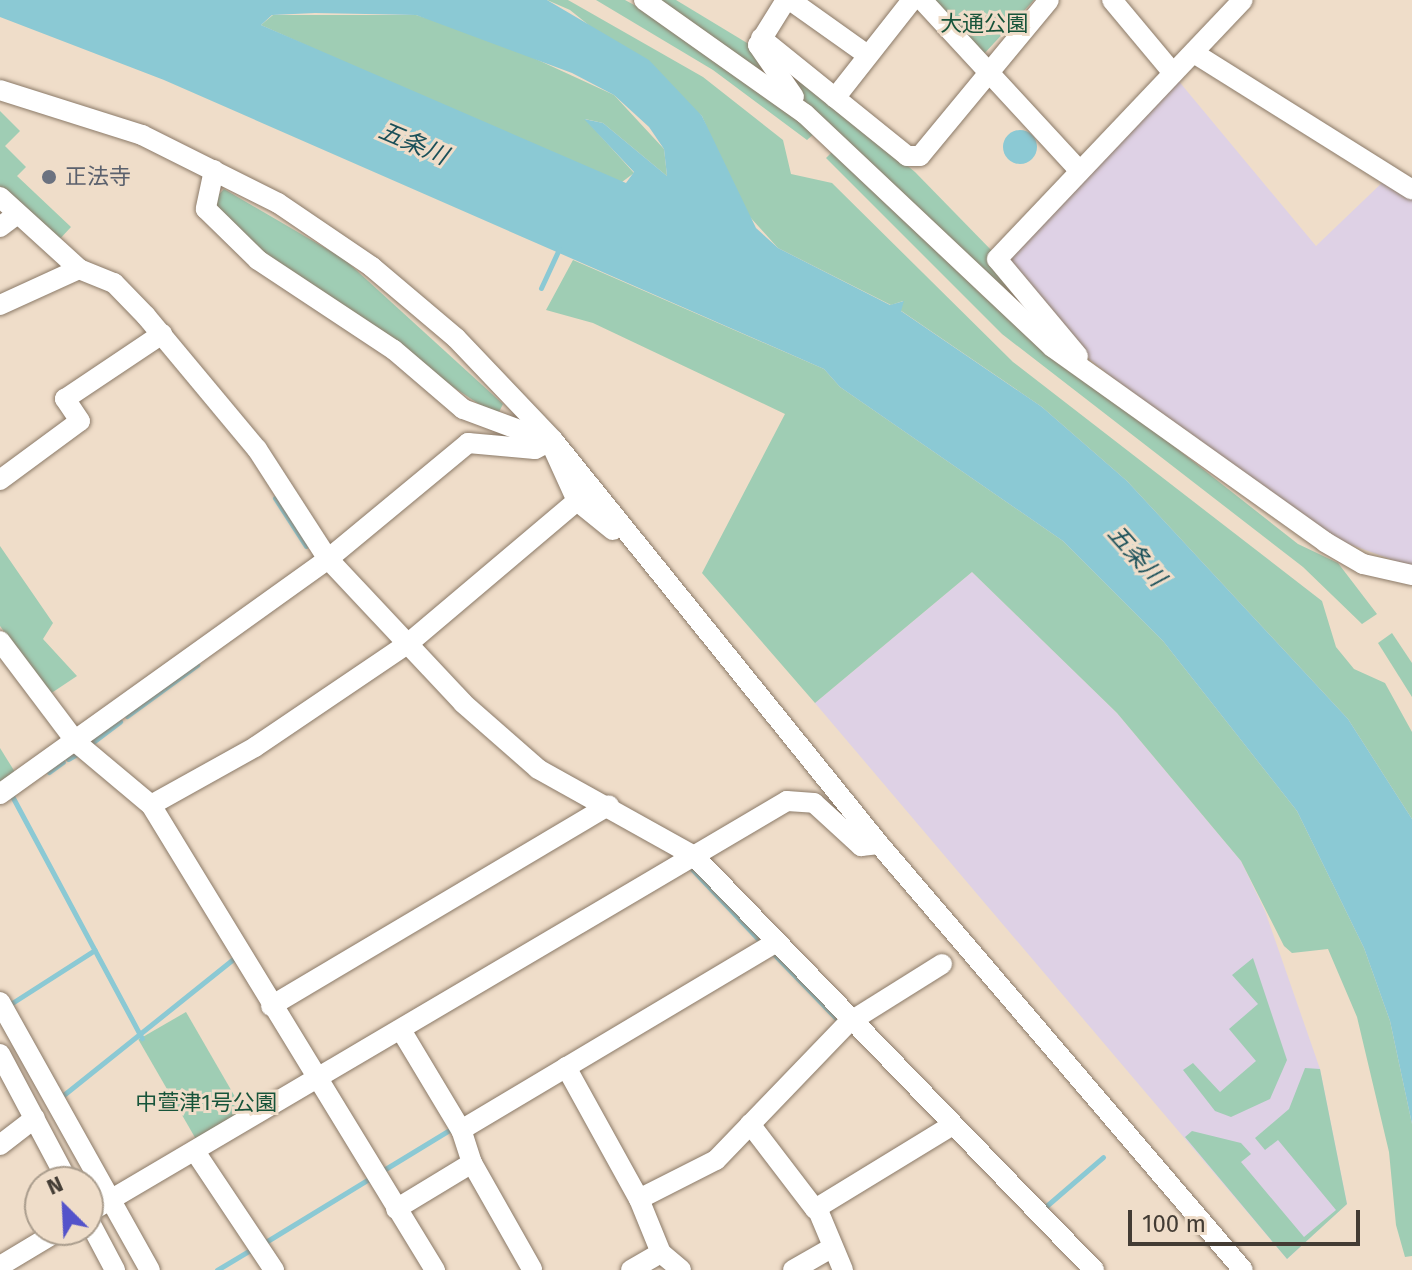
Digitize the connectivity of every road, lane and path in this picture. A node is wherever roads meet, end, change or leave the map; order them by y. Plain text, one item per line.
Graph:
1 (644, 0) edge
2 (788, 0) edge
3 (912, 0) edge
4 (922, 0) edge
5 (1049, 0) edge
6 (1112, 0) edge
7 (1243, 0) edge
8 (761, 38) junction
9 (1194, 53) junction
10 (866, 54) junction
11 (989, 73) junction
12 (1173, 73) junction
13 (0, 90) edge
14 (835, 98) junction
15 (805, 114) junction
16 (214, 170) junction
17 (1079, 170) junction
18 (1412, 190) edge
19 (0, 197) edge
20 (8, 221) edge
21 (79, 269) junction
22 (0, 305) edge
23 (162, 334) junction
24 (1091, 371) junction
25 (553, 440) junction
26 (0, 480) edge
27 (577, 501) junction
28 (628, 534) junction
29 (328, 559) junction
30 (1412, 575) edge
31 (0, 641) edge
32 (410, 642) junction
33 (77, 743) junction
34 (0, 794) edge
35 (151, 805) junction
36 (609, 805) junction
37 (879, 844) junction
38 (694, 856) junction
39 (776, 942) junction
40 (942, 964) dead end
41 (0, 1002) edge
42 (271, 1006) junction
43 (848, 1023) junction
44 (401, 1030) junction
45 (0, 1054) edge
46 (566, 1067) junction
47 (314, 1082) junction
48 (35, 1118) junction
49 (750, 1124) junction
50 (951, 1126) junction
51 (461, 1130) junction
52 (0, 1145) edge
53 (196, 1153) junction
54 (472, 1163) junction
55 (60, 1166) edge
56 (639, 1199) junction
57 (110, 1201) junction
58 (104, 1204) edge
59 (817, 1208) junction
60 (396, 1209) junction
61 (33, 1246) edge
62 (102, 1246) edge
63 (833, 1247) junction
64 (661, 1253) junction
65 (0, 1266) edge
66 (115, 1270) edge
67 (150, 1270) edge
68 (274, 1270) edge
69 (435, 1270) edge
70 (532, 1270) edge
71 (631, 1270) edge
72 (681, 1270) edge
73 (793, 1270) edge
74 (843, 1270) edge
75 (1094, 1270) edge
76 (1243, 1270) edge

1 - 15 street
2 - 8 street
2 - 10 street
3 - 10 street
4 - 11 street
5 - 11 street
6 - 12 street
7 - 9 street
8 - 14 street
8 - 15 street
9 - 12 street
9 - 18 street
10 - 14 street
11 - 14 street
11 - 17 street
12 - 17 street
13 - 16 street
15 - 24 street
16 - 25 street
16 - 25 street
17 - 24 street
19 - 20 street
20 - 21 street
21 - 22 street
21 - 23 street
23 - 26 street
23 - 29 street
24 - 30 street
25 - 27 street
25 - 28 street
25 - 29 street
27 - 28 street
27 - 32 street
28 - 37 street
29 - 32 street
29 - 33 street
31 - 33 street
32 - 35 street
32 - 36 street
33 - 34 street
33 - 35 street
35 - 42 street
36 - 38 street
36 - 42 street
37 - 38 street
37 - 76 street
38 - 39 street
38 - 44 street
39 - 43 street
39 - 46 street
40 - 43 street
41 - 57 street
42 - 47 street
43 - 49 street
43 - 50 street
44 - 47 street
44 - 51 street
45 - 48 street
46 - 51 street
46 - 56 street
47 - 53 street
47 - 60 street
48 - 52 street
48 - 55 street
49 - 56 street
49 - 59 street
50 - 59 street
50 - 75 street
51 - 54 street
53 - 57 street
53 - 68 street
54 - 60 street
54 - 70 street
56 - 64 street
57 - 58 street
57 - 67 street
59 - 63 street
60 - 69 street
61 - 65 street
62 - 66 street
63 - 73 street
63 - 74 street
64 - 71 street
64 - 72 street

